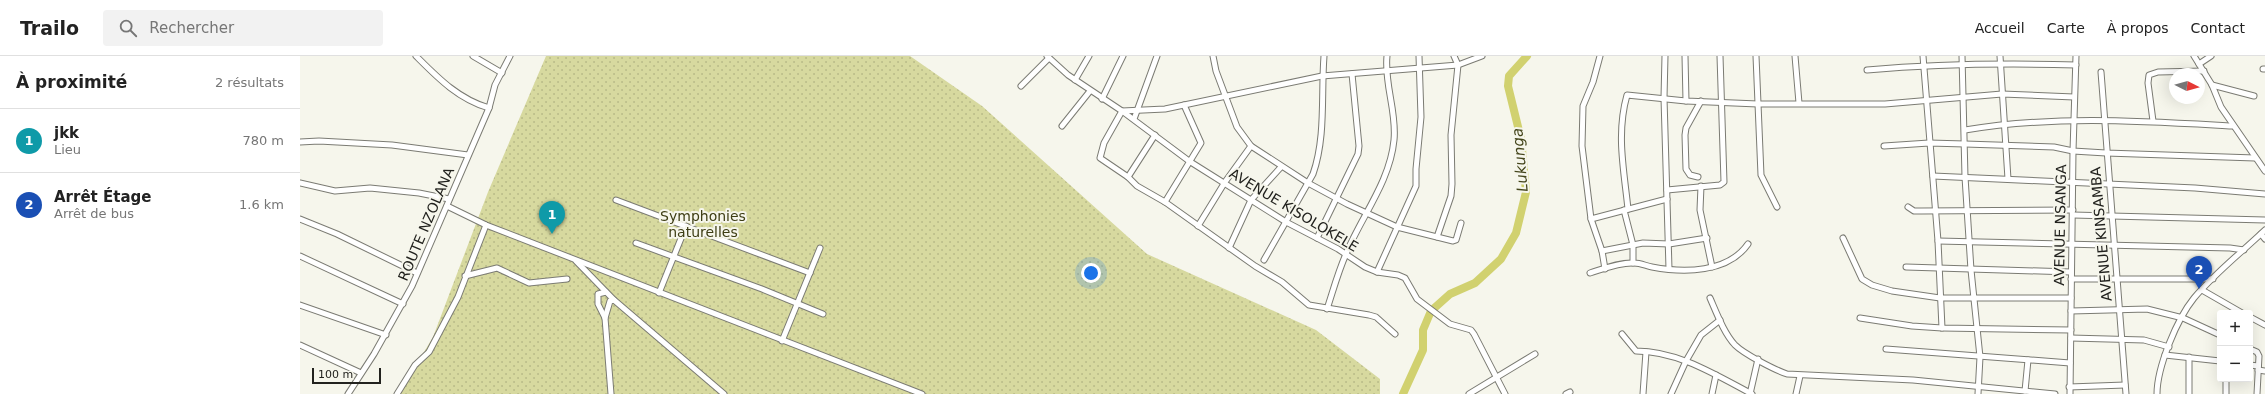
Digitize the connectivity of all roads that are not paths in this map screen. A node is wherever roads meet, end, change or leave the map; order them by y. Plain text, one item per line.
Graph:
1 (416, 56) edge
2 (473, 56) edge
3 (510, 56) edge
4 (1089, 56) edge
5 (1123, 56) edge
6 (1157, 56) edge
7 (1213, 56) edge
8 (1324, 56) edge
9 (1387, 56) edge
10 (1419, 56) edge
11 (1454, 56) edge
12 (1482, 56) edge
13 (1600, 56) edge
14 (1665, 56) edge
15 (1685, 56) edge
16 (1720, 56) edge
17 (1756, 56) edge
18 (1795, 56) edge
19 (1923, 56) edge
20 (1962, 56) edge
21 (2000, 56) edge
22 (2076, 56) edge
23 (2194, 56) edge
24 (2211, 56) edge
25 (1050, 58) edge
26 (2000, 63) junction
27 (1962, 64) junction
28 (2199, 64) junction
29 (1458, 65) junction
30 (1924, 65) junction
31 (2076, 66) junction
32 (1420, 68) junction
33 (2202, 68) edge
34 (1867, 70) dead end
35 (1385, 71) junction
36 (2101, 72) dead end
37 (2169, 72) edge
38 (502, 73) junction
39 (2205, 73) edge
40 (1352, 74) junction
41 (1322, 76) junction
42 (1075, 80) junction
43 (2212, 85) junction
44 (1021, 86) dead end
45 (1090, 91) junction
46 (2002, 94) junction
47 (1226, 96) junction
48 (2254, 96) dead end
49 (2074, 97) junction
50 (1664, 98) junction
51 (1963, 98) junction
52 (1102, 99) junction
53 (1686, 100) junction
54 (1701, 101) junction
55 (1722, 101) junction
56 (1926, 101) junction
57 (1799, 103) junction
58 (1758, 104) junction
59 (1184, 105) junction
60 (488, 108) junction
61 (1122, 111) junction
62 (1136, 111) junction
63 (1134, 119) junction
64 (2074, 119) junction
65 (2105, 120) junction
66 (2152, 121) junction
67 (2004, 123) junction
68 (1062, 126) dead end
69 (2232, 126) junction
70 (1965, 130) junction
71 (1155, 135) junction
72 (300, 142) edge
73 (1929, 143) junction
74 (1965, 144) junction
75 (1251, 146) junction
76 (1884, 146) dead end
77 (2006, 146) junction
78 (2073, 151) junction
79 (2106, 153) junction
80 (468, 155) junction
81 (2255, 158) junction
82 (1189, 161) junction
83 (1281, 166) junction
84 (2265, 171) edge
85 (1933, 176) junction
86 (1128, 177) junction
87 (1698, 177) dead end
88 (1965, 177) junction
89 (2008, 179) junction
90 (1225, 182) junction
91 (2073, 182) junction
92 (300, 183) edge
93 (1308, 183) junction
94 (2109, 183) junction
95 (1701, 186) junction
96 (1667, 190) junction
97 (2265, 194) edge
98 (448, 199) junction
99 (1338, 199) junction
100 (1667, 199) junction
101 (616, 200) dead end
102 (1252, 200) junction
103 (1165, 202) junction
104 (447, 206) junction
105 (1777, 207) dead end
106 (1908, 207) dead end
107 (1626, 210) junction
108 (1935, 210) junction
109 (1968, 211) junction
110 (2073, 212) junction
111 (1368, 213) junction
112 (2112, 214) junction
113 (300, 219) edge
114 (1591, 219) junction
115 (2265, 220) edge
116 (1286, 222) junction
117 (1461, 223) dead end
118 (486, 225) junction
119 (686, 226) junction
120 (1198, 226) junction
121 (1397, 227) junction
122 (2265, 230) edge
123 (2261, 234) junction
124 (1437, 237) junction
125 (1317, 238) junction
126 (1707, 238) junction
127 (1843, 238) dead end
128 (2265, 240) edge
129 (1938, 241) junction
130 (1970, 241) junction
131 (636, 243) dead end
132 (1669, 244) junction
133 (1748, 244) dead end
134 (1633, 245) junction
135 (2072, 245) junction
136 (2114, 247) junction
137 (820, 248) dead end
138 (1229, 248) junction
139 (2244, 250) junction
140 (1602, 251) junction
141 (1346, 254) junction
142 (300, 256) edge
143 (674, 256) junction
144 (575, 260) junction
145 (1264, 260) dead end
146 (1633, 263) junction
147 (1712, 267) junction
148 (1906, 267) dead end
149 (1605, 269) junction
150 (1669, 269) junction
151 (1938, 269) junction
152 (1971, 270) junction
153 (1377, 272) junction
154 (2071, 272) junction
155 (417, 273) junction
156 (810, 273) junction
157 (1590, 273) dead end
158 (465, 276) junction
159 (2116, 278) junction
160 (567, 279) dead end
161 (2071, 279) junction
162 (2212, 279) junction
163 (2202, 290) junction
164 (606, 292) junction
165 (659, 293) junction
166 (1975, 297) junction
167 (1710, 298) dead end
168 (1940, 298) junction
169 (2071, 298) junction
170 (614, 300) junction
171 (403, 304) junction
172 (798, 304) junction
173 (300, 305) edge
174 (1327, 309) junction
175 (2119, 309) junction
176 (2237, 310) edge
177 (2070, 311) junction
178 (823, 314) dead end
179 (605, 318) junction
180 (1860, 318) dead end
181 (2183, 318) junction
182 (2253, 319) edge
183 (1720, 320) junction
184 (2265, 325) edge
185 (1942, 328) junction
186 (1978, 329) junction
187 (2071, 330) junction
188 (1395, 334) dead end
189 (1622, 334) dead end
190 (2217, 334) edge
191 (386, 335) junction
192 (2071, 338) junction
193 (2121, 338) junction
194 (782, 341) junction
195 (300, 345) edge
196 (2169, 347) junction
197 (1886, 349) dead end
198 (2253, 351) edge
199 (1646, 352) junction
200 (1535, 354) dead end
201 (2165, 355) junction
202 (1980, 357) junction
203 (2189, 357) junction
204 (1758, 359) junction
205 (2028, 360) junction
206 (1686, 361) junction
207 (2217, 362) edge
208 (2070, 363) junction
209 (2253, 366) edge
210 (2258, 368) junction
211 (2265, 371) edge
212 (361, 374) junction
213 (1716, 375) junction
214 (1800, 376) junction
215 (1496, 377) junction
216 (2226, 382) edge
217 (2125, 385) junction
218 (1978, 386) junction
219 (2069, 387) junction
220 (2025, 391) junction
221 (348, 394) edge
222 (397, 394) edge
223 (611, 394) edge
224 (724, 394) edge
225 (922, 394) edge
226 (1468, 394) edge
227 (1505, 394) edge
228 (1643, 394) edge
229 (1671, 394) edge
230 (1712, 394) edge
231 (1751, 394) edge
232 (1796, 394) edge
233 (1978, 394) edge
234 (2055, 394) edge
235 (2070, 394) edge
236 (2126, 394) edge
237 (2157, 394) edge
238 (2189, 394) edge
239 (2226, 394) edge
240 (2257, 394) edge

1 - 60 street
2 - 38 street
3 - 38 street, ROUTE NZOLANA
4 - 42 street
5 - 52 street
6 - 62 street
7 - 47 street
8 - 41 street
9 - 35 street
10 - 32 street
11 - 29 street
12 - 29 street
13 - 114 street
14 - 50 street
15 - 53 street
16 - 55 street
17 - 58 street
18 - 57 street
19 - 30 street
20 - 27 street
21 - 26 street
22 - 31 street, AVENUE NSANGA
23 - 28 street
24 - 28 street
25 - 42 street, AVENUE KISOLOKELE
25 - 44 street
26 - 27 street
26 - 31 street
26 - 46 street
27 - 30 street
27 - 51 street
28 - 33 street
29 - 32 street
29 - 124 street
30 - 34 street
30 - 56 street
31 - 49 street, AVENUE NSANGA
32 - 35 street
32 - 121 street
35 - 40 street
35 - 111 street
36 - 65 street, AVENUE KINSAMBA
37 - 66 street
38 - 60 street, ROUTE NZOLANA
39 - 43 street
40 - 41 street
40 - 99 street
41 - 47 street
41 - 93 street
42 - 45 street, AVENUE KISOLOKELE
43 - 48 street
43 - 69 street
45 - 52 street, AVENUE KISOLOKELE
45 - 68 street
46 - 49 street
46 - 51 street
46 - 67 street
47 - 59 street
47 - 75 street
49 - 64 street, AVENUE NSANGA
50 - 53 street
50 - 96 street
50 - 107 street
51 - 56 street
51 - 70 street
52 - 61 street, AVENUE KISOLOKELE
53 - 54 street
54 - 55 street
54 - 87 street
55 - 58 street
55 - 95 street
56 - 57 street
56 - 73 street
57 - 58 street
58 - 105 street
59 - 62 street
59 - 82 street
60 - 80 street, ROUTE NZOLANA
61 - 62 street
61 - 63 street, AVENUE KISOLOKELE
61 - 86 street
62 - 63 street
63 - 71 street, AVENUE KISOLOKELE
64 - 65 street
64 - 67 street
64 - 78 street, AVENUE NSANGA
65 - 66 street
65 - 79 street, AVENUE KINSAMBA
66 - 69 street
67 - 70 street
67 - 77 street
69 - 81 street
70 - 74 street
71 - 82 street, AVENUE KISOLOKELE
71 - 86 street
72 - 80 street
73 - 74 street
73 - 76 street
73 - 85 street
74 - 77 street
74 - 88 street
75 - 83 street
75 - 90 street
77 - 78 street
77 - 89 street
78 - 79 street
78 - 91 street, AVENUE NSANGA
79 - 81 street
79 - 94 street, AVENUE KINSAMBA
80 - 98 street, ROUTE NZOLANA
81 - 84 street
82 - 90 street, AVENUE KISOLOKELE
82 - 103 street
83 - 93 street
83 - 102 street
85 - 88 street
85 - 108 street
86 - 103 street
88 - 89 street
88 - 109 street
89 - 91 street
90 - 102 street, AVENUE KISOLOKELE
90 - 120 street
91 - 94 street
91 - 110 street, AVENUE NSANGA
92 - 98 street
93 - 99 street
93 - 116 street
94 - 97 street
94 - 112 street, AVENUE KINSAMBA
95 - 96 street
95 - 126 street
96 - 100 street
98 - 104 street, ROUTE NZOLANA
99 - 111 street
99 - 125 street
100 - 107 street
100 - 132 street
101 - 119 street
102 - 116 street, AVENUE KISOLOKELE
102 - 138 street
103 - 120 street
104 - 118 street
104 - 155 street, ROUTE NZOLANA
106 - 108 street
107 - 114 street
107 - 134 street
108 - 109 street
108 - 129 street
109 - 110 street
109 - 130 street
110 - 112 street
110 - 135 street, AVENUE NSANGA
111 - 121 street
111 - 141 street
112 - 115 street
112 - 136 street, AVENUE KINSAMBA
113 - 155 street
114 - 140 street
116 - 125 street, AVENUE KISOLOKELE
116 - 145 street
117 - 124 street
118 - 144 street
118 - 158 street
119 - 143 street
119 - 156 street
120 - 138 street
121 - 124 street
121 - 153 street
122 - 123 street
123 - 128 street
123 - 139 street
125 - 141 street, AVENUE KISOLOKELE
126 - 132 street
126 - 147 street
127 - 168 street
129 - 130 street
129 - 151 street
130 - 135 street
130 - 152 street
131 - 143 street
132 - 134 street
132 - 150 street
133 - 147 street
134 - 140 street
134 - 146 street
135 - 136 street
135 - 154 street, AVENUE NSANGA
136 - 139 street
136 - 159 street, AVENUE KINSAMBA
137 - 156 street
138 - 174 street
139 - 162 street
140 - 149 street
141 - 153 street, AVENUE KISOLOKELE
141 - 174 street
142 - 171 street
143 - 165 street
143 - 172 street
144 - 164 street
144 - 165 street
146 - 149 street
146 - 150 street
147 - 150 street
148 - 151 street
149 - 157 street
151 - 152 street
151 - 168 street
152 - 154 street
152 - 166 street
153 - 215 street, AVENUE KISOLOKELE
154 - 161 street, AVENUE NSANGA
155 - 171 street, ROUTE NZOLANA
156 - 172 street
158 - 160 street
158 - 222 street
159 - 161 street
159 - 162 street
159 - 175 street, AVENUE KINSAMBA
161 - 169 street, AVENUE NSANGA
162 - 163 street
163 - 176 street
163 - 181 street
164 - 170 street
164 - 179 street
165 - 194 street
166 - 168 street
166 - 169 street
166 - 186 street
167 - 183 street
168 - 185 street
169 - 177 street, AVENUE NSANGA
170 - 179 street
170 - 224 street
171 - 191 street, ROUTE NZOLANA
172 - 178 street
172 - 194 street
173 - 191 street
174 - 188 street
175 - 177 street
175 - 181 street
175 - 193 street, AVENUE KINSAMBA
177 - 187 street, AVENUE NSANGA
179 - 223 street
180 - 185 street
181 - 190 street
181 - 196 street
182 - 184 street
183 - 204 street
183 - 206 street
185 - 186 street
186 - 187 street
186 - 202 street
187 - 192 street, AVENUE NSANGA
189 - 199 street
191 - 212 street, ROUTE NZOLANA
192 - 193 street
192 - 208 street, AVENUE NSANGA
193 - 196 street
193 - 217 street, AVENUE KINSAMBA
194 - 225 street
195 - 212 street
196 - 201 street
197 - 202 street
198 - 210 street
199 - 206 street
199 - 228 street
200 - 215 street
201 - 203 street
201 - 237 street
202 - 205 street
202 - 218 street
203 - 207 street
203 - 238 street
204 - 214 street
204 - 231 street
205 - 208 street
205 - 220 street
206 - 213 street
206 - 229 street
208 - 219 street, AVENUE NSANGA
209 - 210 street
210 - 211 street
210 - 240 street
212 - 221 street, ROUTE NZOLANA
213 - 230 street
213 - 231 street
214 - 218 street
214 - 232 street
215 - 226 street
215 - 227 street, AVENUE KISOLOKELE
216 - 239 street
217 - 219 street
217 - 236 street, AVENUE KINSAMBA
218 - 220 street
218 - 233 street
219 - 235 street, AVENUE NSANGA
220 - 234 street

